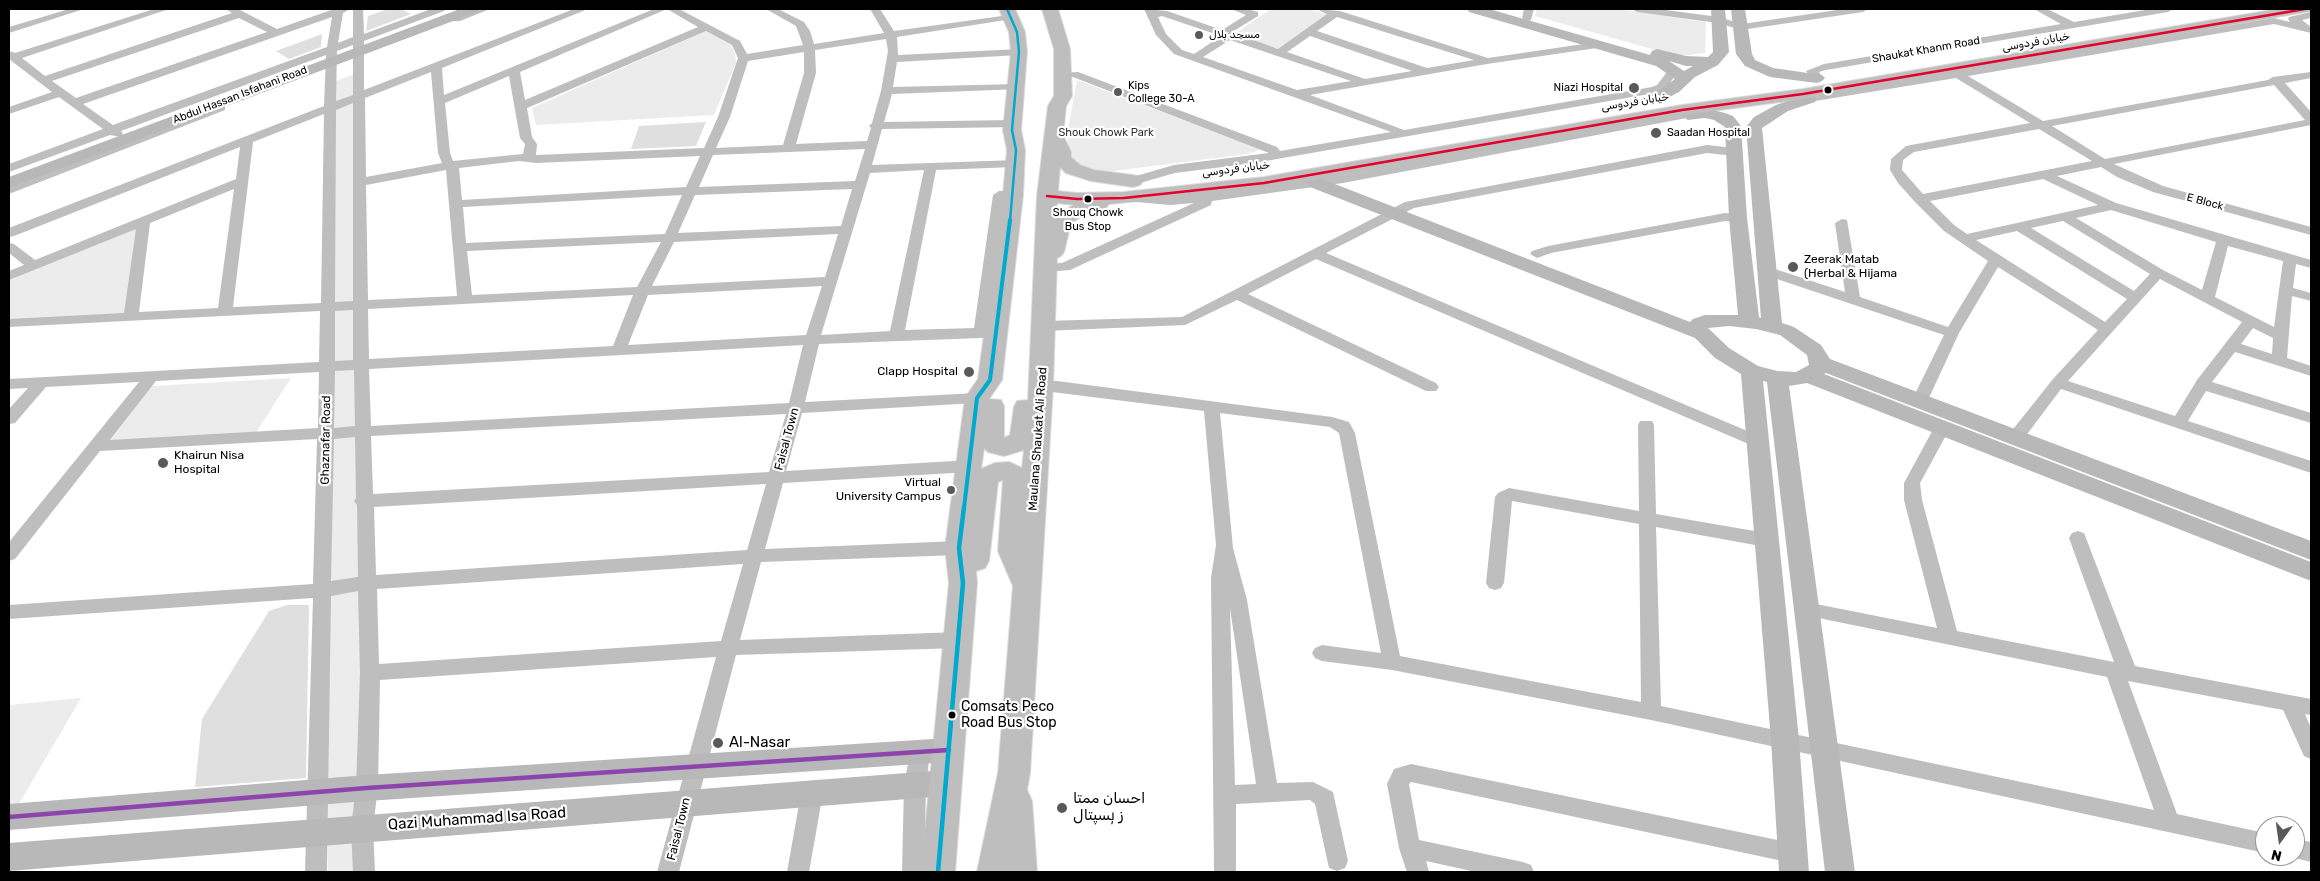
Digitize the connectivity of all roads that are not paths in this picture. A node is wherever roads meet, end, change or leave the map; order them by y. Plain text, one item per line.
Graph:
1 (79, 9) edge
2 (164, 9) edge
3 (312, 9) edge
4 (358, 9) edge
5 (440, 9) edge
6 (454, 9) edge
7 (472, 9) edge
8 (485, 9) edge
9 (583, 9) edge
10 (662, 9) edge
11 (672, 9) edge
12 (771, 9) edge
13 (1037, 9) edge
14 (1050, 9) edge
15 (1236, 9) edge
16 (1321, 9) edge
17 (1474, 9) edge
18 (1498, 9) edge
19 (1637, 9) edge
20 (1738, 9) edge
21 (1863, 9) edge
22 (2039, 9) edge
23 (2168, 9) edge
24 (2222, 9) edge
25 (2305, 9) edge
26 (881, 10) edge
27 (235, 11) edge
28 (337, 11) edge
29 (1011, 11) edge
30 (1150, 11) edge
31 (1837, 11) edge
32 (1259, 12) edge
33 (1679, 12) edge
34 (1528, 13) edge
35 (1336, 14) junction
36 (1719, 14) edge
37 (2311, 15) edge
38 (2241, 23) junction
39 (707, 27) junction
40 (1741, 27) junction
41 (2077, 29) junction
42 (9, 30) edge
43 (2311, 30) edge
44 (1309, 32) junction
45 (278, 34) junction
46 (1227, 34) junction
47 (892, 35) junction
48 (2099, 44) junction
49 (1597, 45) junction
50 (809, 47) junction
51 (357, 48) junction
52 (1019, 52) junction
53 (1280, 52) junction
54 (1972, 53) junction
55 (11, 56) edge
56 (332, 58) junction
57 (743, 58) junction
58 (1194, 58) junction
59 (892, 59) junction
60 (1487, 61) junction
61 (1713, 62) junction
62 (1988, 63) junction
63 (436, 66) junction
64 (1058, 70) junction
65 (514, 71) junction
66 (1426, 71) junction
67 (1959, 74) junction
68 (1681, 75) junction
69 (2311, 75) edge
70 (1817, 78) junction
71 (43, 80) junction
72 (2273, 80) junction
73 (1361, 81) junction
74 (1017, 87) junction
75 (887, 91) junction
76 (60, 93) junction
77 (1296, 94) junction
78 (1806, 96) junction
79 (358, 97) junction
80 (1658, 98) junction
81 (439, 101) junction
82 (74, 103) junction
83 (522, 106) junction
84 (330, 108) junction
85 (9, 111) edge
86 (1685, 112) junction
87 (2311, 120) edge
88 (2039, 124) junction
89 (875, 126) junction
90 (115, 132) junction
91 (1053, 133) junction
92 (1405, 137) junction
93 (247, 141) junction
94 (1016, 141) junction
95 (870, 145) junction
96 (789, 147) junction
97 (709, 152) junction
98 (1735, 152) junction
99 (1276, 154) junction
100 (529, 158) junction
101 (1399, 159) junction
102 (2102, 164) junction
103 (452, 165) junction
104 (931, 166) junction
105 (9, 168) edge
106 (865, 169) junction
107 (9, 174) edge
108 (1338, 175) junction
109 (2045, 175) junction
110 (1312, 179) junction
111 (242, 181) junction
112 (359, 182) junction
113 (9, 183) edge
114 (859, 186) junction
115 (9, 190) edge
116 (1128, 190) junction
117 (691, 191) junction
118 (1047, 193) junction
119 (1217, 197) junction
120 (1920, 199) junction
121 (454, 204) junction
122 (2111, 206) junction
123 (1402, 209) junction
124 (2066, 217) junction
125 (1738, 218) junction
126 (144, 222) junction
127 (1842, 223) dead end
128 (2018, 226) junction
129 (847, 230) junction
130 (2311, 231) edge
131 (9, 233) edge
132 (670, 237) junction
133 (1963, 239) junction
134 (2223, 240) junction
135 (9, 247) edge
136 (459, 248) junction
137 (1316, 254) junction
138 (1537, 254) junction
139 (2290, 258) junction
140 (1996, 260) junction
141 (2311, 264) edge
142 (33, 266) junction
143 (1046, 268) junction
144 (1767, 271) junction
145 (2158, 273) junction
146 (9, 276) edge
147 (830, 280) junction
148 (643, 289) junction
149 (2286, 290) junction
150 (1236, 294) junction
151 (1853, 298) junction
152 (2136, 298) junction
153 (2311, 298) edge
154 (465, 300) junction
155 (2207, 300) junction
156 (328, 306) junction
157 (360, 306) junction
158 (225, 310) junction
159 (131, 317) junction
160 (1749, 322) junction
161 (2250, 322) junction
162 (9, 323) edge
163 (1044, 326) junction
164 (1772, 326) junction
165 (1702, 327) junction
166 (2108, 330) junction
167 (989, 333) junction
168 (1952, 333) junction
169 (897, 335) junction
170 (2280, 336) junction
171 (812, 340) junction
172 (2232, 346) junction
173 (619, 350) junction
174 (1042, 361) junction
175 (2279, 361) junction
176 (361, 363) junction
177 (328, 365) junction
178 (1815, 369) junction
179 (1751, 371) junction
180 (2311, 372) edge
181 (150, 377) junction
182 (1777, 378) junction
183 (41, 383) junction
184 (2058, 383) junction
185 (9, 384) edge
186 (2202, 384) junction
187 (1042, 386) junction
188 (1431, 387) dead end
189 (983, 389) junction
190 (1920, 400) junction
191 (796, 407) junction
192 (1212, 407) junction
193 (2311, 418) edge
194 (9, 419) edge
195 (2179, 423) junction
196 (1646, 425) dead end
197 (1942, 428) junction
198 (363, 431) junction
199 (326, 434) junction
200 (2016, 437) junction
201 (1758, 442) junction
202 (96, 446) junction
203 (970, 466) junction
204 (2311, 467) edge
205 (777, 478) junction
206 (364, 502) junction
207 (1648, 518) junction
208 (2078, 538) dead end
209 (1766, 540) junction
210 (1225, 545) junction
211 (959, 548) junction
212 (2311, 550) edge
213 (9, 554) edge
214 (754, 556) junction
215 (2311, 572) edge
216 (368, 583) junction
217 (962, 583) junction
218 (1495, 583) dead end
219 (1027, 587) junction
220 (321, 590) junction
221 (1806, 609) junction
222 (9, 612) edge
223 (1949, 637) junction
224 (959, 640) junction
225 (729, 648) junction
226 (1322, 653) dead end
227 (1392, 662) junction
228 (2122, 672) junction
229 (370, 674) junction
230 (2288, 702) junction
231 (2311, 707) edge
232 (1652, 712) junction
233 (1784, 740) junction
234 (1825, 748) junction
235 (949, 750) junction
236 (2311, 750) edge
237 (920, 753) junction
238 (695, 766) junction
239 (1014, 773) junction
240 (945, 782) junction
241 (915, 785) junction
242 (367, 788) junction
243 (319, 793) junction
244 (812, 793) junction
245 (1268, 793) junction
246 (1225, 795) junction
247 (685, 805) junction
248 (9, 817) edge
249 (2169, 823) junction
250 (362, 828) junction
251 (315, 831) junction
252 (2255, 840) edge
253 (1410, 848) junction
254 (1337, 861) dead end
255 (18, 862) edge
256 (1793, 863) edge
257 (932, 871) edge
258 (316, 872) edge
259 (364, 872) edge
260 (668, 872) edge
261 (798, 872) edge
262 (913, 872) edge
263 (994, 872) edge
264 (1020, 872) edge
265 (1225, 872) edge
266 (1418, 872) edge
267 (1523, 872) edge
268 (1840, 872) edge

1 - 42 street
2 - 55 street
3 - 28 street
4 - 51 street
5 - 51 street
6 - 51 street, Abdul Hassan Isfahani Road
7 - 51 street, Abdul Hassan Isfahani Road
8 - 51 street
9 - 63 street
10 - 65 street
11 - 39 street
12 - 50 street
13 - 64 main road
14 - 64 main road, Maulana Shaukat Ali Road
15 - 32 street
16 - 35 street
17 - 49 street
18 - 34 street
19 - 33 street
20 - 40 street
21 - 31 street
22 - 41 street
23 - 41 street, Shaukat Khanm Road
24 - 41 main road, خیابان فردوسی
25 - 38 main road, خیابان فردوسی
26 - 47 street
27 - 45 street
27 - 71 street
28 - 45 street
28 - 56 street, Ghaznafar Road
29 - 47 street
29 - 52 main road
29 - 94 main road
30 - 46 street
30 - 58 street
31 - 40 street
32 - 46 street
33 - 36 street
34 - 61 street
35 - 44 street
35 - 60 street
36 - 40 street
36 - 61 street
37 - 43 street
38 - 43 street
38 - 48 main road, خیابان فردوسی
38 - 67 street
39 - 57 street
39 - 83 street
40 - 70 street
41 - 48 main road
41 - 54 main road, خیابان فردوسی
41 - 70 street, Shaukat Khanm Road
44 - 53 street
44 - 66 street
45 - 82 street
46 - 53 street
46 - 58 street
47 - 50 street
47 - 59 street, Faisal Town
48 - 62 main road, خیابان فردوسی
49 - 60 street
49 - 68 street
50 - 57 street
50 - 96 street
51 - 56 street, Abdul Hassan Isfahani Road
51 - 79 street
52 - 59 street
52 - 74 main road
53 - 73 street
54 - 62 main road
54 - 70 main road, خیابان فردوسی
55 - 71 street
56 - 84 street, Ghaznafar Road
56 - 90 street, Abdul Hassan Isfahani Road
56 - 113 street, Abdul Hassan Isfahani Road
56 - 115 street
57 - 97 street
58 - 77 street
59 - 75 street, Faisal Town
60 - 66 street
61 - 68 street
62 - 78 main road, خیابان فردوسی
63 - 79 street
63 - 81 street
64 - 91 main road, Maulana Shaukat Ali Road
64 - 99 street
65 - 81 street
65 - 83 street
66 - 73 street
67 - 78 street
67 - 88 street, E Block
68 - 80 street
68 - 92 street
69 - 72 street
70 - 80 main road, خیابان فردوسی
71 - 76 street
72 - 87 street
72 - 88 street
73 - 77 street
74 - 75 street
74 - 94 main road
75 - 89 street, Faisal Town
76 - 82 street
76 - 85 street
77 - 92 street
78 - 86 main road, خیابان فردوسی
78 - 144 street
79 - 84 street
79 - 112 street
80 - 92 main road, خیابان فردوسی
81 - 103 street
82 - 90 street
83 - 100 street
84 - 93 street
84 - 156 street, Ghaznafar Road
86 - 98 street
86 - 101 main road, خیابان فردوسی
86 - 108 street
87 - 102 street
88 - 102 street, E Block
88 - 120 street
89 - 94 street
89 - 95 street, Faisal Town
90 - 105 street
90 - 107 street, Abdul Hassan Isfahani Road
91 - 116 main road
91 - 118 main road, Maulana Shaukat Ali Road
92 - 99 street
92 - 101 main road
92 - 116 main road, خیابان فردوسی
93 - 111 street
93 - 131 street
94 - 104 street
94 - 167 main road
95 - 96 street
95 - 106 street, Faisal Town
96 - 97 street
97 - 100 street
97 - 117 street
98 - 123 street
98 - 125 street
99 - 116 street
100 - 103 street
101 - 108 main road, خیابان فردوسی
102 - 109 street
102 - 130 street, E Block
103 - 112 street
103 - 121 street
104 - 106 street
104 - 169 street
106 - 114 street, Faisal Town
108 - 110 main road, خیابان فردوسی
108 - 123 street
109 - 120 street
109 - 122 street
110 - 116 main road, خیابان فردوسی
110 - 119 street
110 - 123 street
111 - 126 street
111 - 158 street
112 - 157 street
114 - 117 street
114 - 129 street, Faisal Town
116 - 118 main road, خیابان فردوسی
116 - 119 street
116 - 143 main road
117 - 121 street
117 - 132 street
118 - 143 main road, Maulana Shaukat Ali Road
119 - 143 street
120 - 133 street
121 - 136 street
122 - 124 street
122 - 134 street
123 - 137 street
123 - 138 street
123 - 165 street
124 - 128 street
124 - 145 street
125 - 138 street
125 - 160 street
126 - 142 street
126 - 159 street
127 - 151 street
128 - 133 street
128 - 152 street
129 - 132 street
129 - 147 street, Faisal Town
132 - 136 street
132 - 148 street
133 - 140 street
134 - 139 street
134 - 155 street
135 - 142 street
136 - 154 street
137 - 150 street
137 - 201 street
138 - 165 street
139 - 141 street
139 - 149 street
140 - 166 street
140 - 168 street
142 - 146 street
143 - 163 main road, Maulana Shaukat Ali Road
144 - 151 street
144 - 164 street
145 - 152 street
145 - 155 street
147 - 148 street
147 - 171 street, Faisal Town
148 - 154 street
148 - 173 street
149 - 153 street
149 - 170 street
150 - 163 street
150 - 188 street
151 - 168 street
152 - 166 street
154 - 157 street
155 - 161 street
156 - 157 street
156 - 158 street
156 - 177 street, Ghaznafar Road
157 - 176 street
158 - 159 street
159 - 162 street
160 - 164 street
160 - 165 street
161 - 170 street
161 - 172 street
163 - 174 main road, Maulana Shaukat Ali Road
164 - 178 street
165 - 179 street
166 - 184 street
167 - 169 street
167 - 189 main road
168 - 190 street
169 - 171 street
170 - 175 street
171 - 173 street
171 - 191 street, Faisal Town
172 - 175 street
172 - 186 street
173 - 176 street
174 - 187 main road, Maulana Shaukat Ali Road
174 - 189 main road
175 - 180 street
176 - 177 street
176 - 198 street
177 - 181 street
177 - 199 street, Ghaznafar Road
178 - 182 street
178 - 190 street
178 - 197 street
179 - 182 street
179 - 201 street
181 - 183 street
181 - 202 street
182 - 221 street
183 - 185 street
183 - 194 street
184 - 195 street
184 - 200 street
186 - 193 street
186 - 195 street
187 - 192 street
187 - 219 main road, Maulana Shaukat Ali Road
189 - 191 street
189 - 203 main road
190 - 200 street
191 - 198 street
191 - 205 street, Faisal Town
192 - 210 street
192 - 227 street
195 - 204 street
196 - 207 street
197 - 215 street
197 - 223 street
198 - 199 street
198 - 206 street
199 - 202 street
199 - 220 street, Ghaznafar Road
200 - 212 street
201 - 209 street
202 - 213 street
203 - 205 street
203 - 211 main road
205 - 206 street
205 - 214 street, Faisal Town
206 - 216 street
207 - 209 street
207 - 218 street
207 - 232 street
208 - 228 street
209 - 233 street
210 - 245 street
210 - 246 street
211 - 214 street
211 - 217 main road
214 - 216 street
214 - 225 street, Faisal Town
216 - 220 street
216 - 229 street
217 - 219 main road
217 - 224 main road
219 - 239 main road, Maulana Shaukat Ali Road
220 - 222 street
220 - 243 street, Ghaznafar Road
221 - 223 street
221 - 234 street
223 - 228 street
224 - 225 street
224 - 235 main road
225 - 229 street
225 - 238 street, Faisal Town
226 - 227 street
227 - 232 street
228 - 230 street
228 - 249 street
229 - 242 street
230 - 231 street
230 - 236 street
232 - 233 street
233 - 234 street
233 - 256 street
234 - 249 street
234 - 268 street
235 - 237 street
235 - 240 main road
237 - 238 street
237 - 241 street
238 - 242 street
238 - 247 street, Faisal Town
239 - 263 main road, Maulana Shaukat Ali Road
239 - 264 main road
240 - 241 street, Qazi Muhammad Isa Road
240 - 257 main road
241 - 244 street, Qazi Muhammad Isa Road
241 - 262 street
242 - 243 street
242 - 250 street
243 - 248 street
243 - 251 street, Ghaznafar Road
244 - 247 street, Qazi Muhammad Isa Road
244 - 261 street
245 - 246 street
245 - 254 street
246 - 265 street
247 - 250 street, Qazi Muhammad Isa Road
247 - 260 street, Faisal Town
249 - 252 street
250 - 251 street, Qazi Muhammad Isa Road
250 - 259 street
251 - 255 street, Qazi Muhammad Isa Road
251 - 258 street, Ghaznafar Road
253 - 256 street
253 - 266 street
253 - 267 street

